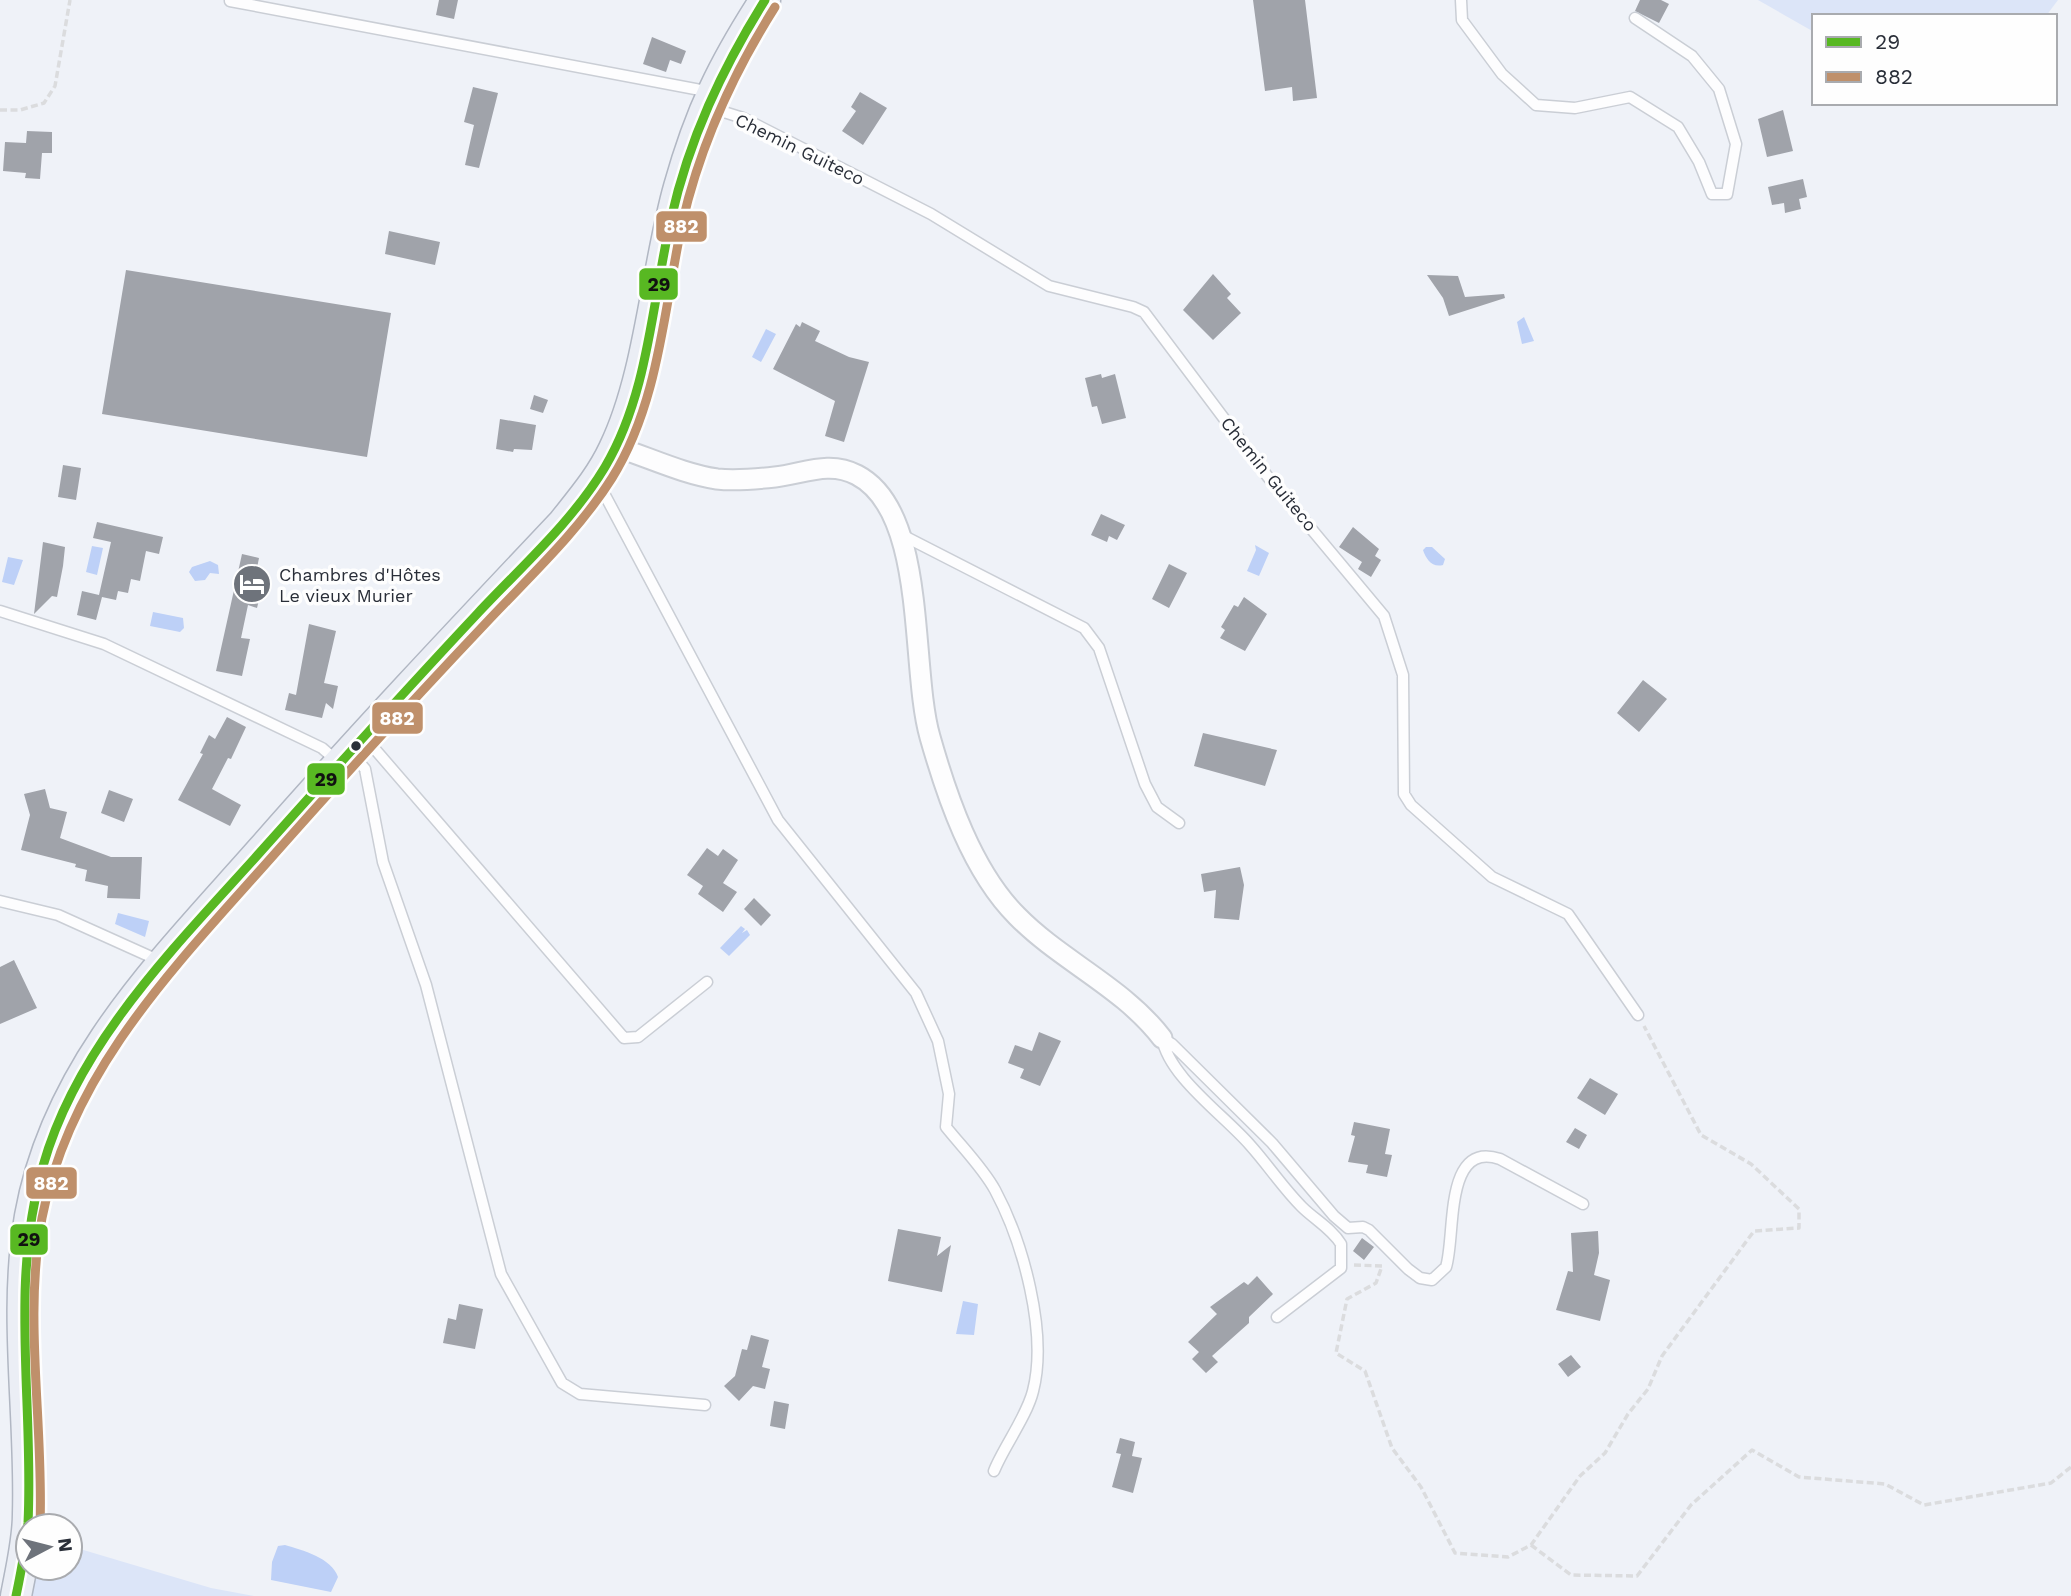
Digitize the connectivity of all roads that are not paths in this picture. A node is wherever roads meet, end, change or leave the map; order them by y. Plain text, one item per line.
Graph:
1 (765, 0) edge
2 (1461, 0) edge
3 (230, 1) edge
4 (1635, 18) dead end
5 (708, 99) junction
6 (615, 447) junction
7 (597, 481) junction
8 (902, 535) junction
9 (0, 611) edge
10 (350, 750) junction
11 (1179, 823) dead end
12 (0, 901) edge
13 (164, 962) junction
14 (707, 982) dead end
15 (1638, 1015) road end
16 (1162, 1038) junction
17 (1583, 1204) dead end
18 (1277, 1317) dead end
19 (705, 1405) dead end
20 (994, 1471) dead end
21 (16, 1596) edge

1 - 5 main road
2 - 4 lane
3 - 5 lane, Chemin Guiteco
5 - 6 main road
5 - 15 lane, Chemin Guiteco
6 - 7 main road
6 - 8 street
7 - 10 main road
7 - 20 lane
8 - 11 lane
8 - 16 street
9 - 10 lane
10 - 13 main road
10 - 14 lane
10 - 19 lane
12 - 13 lane
13 - 21 main road
16 - 17 lane
16 - 18 lane

